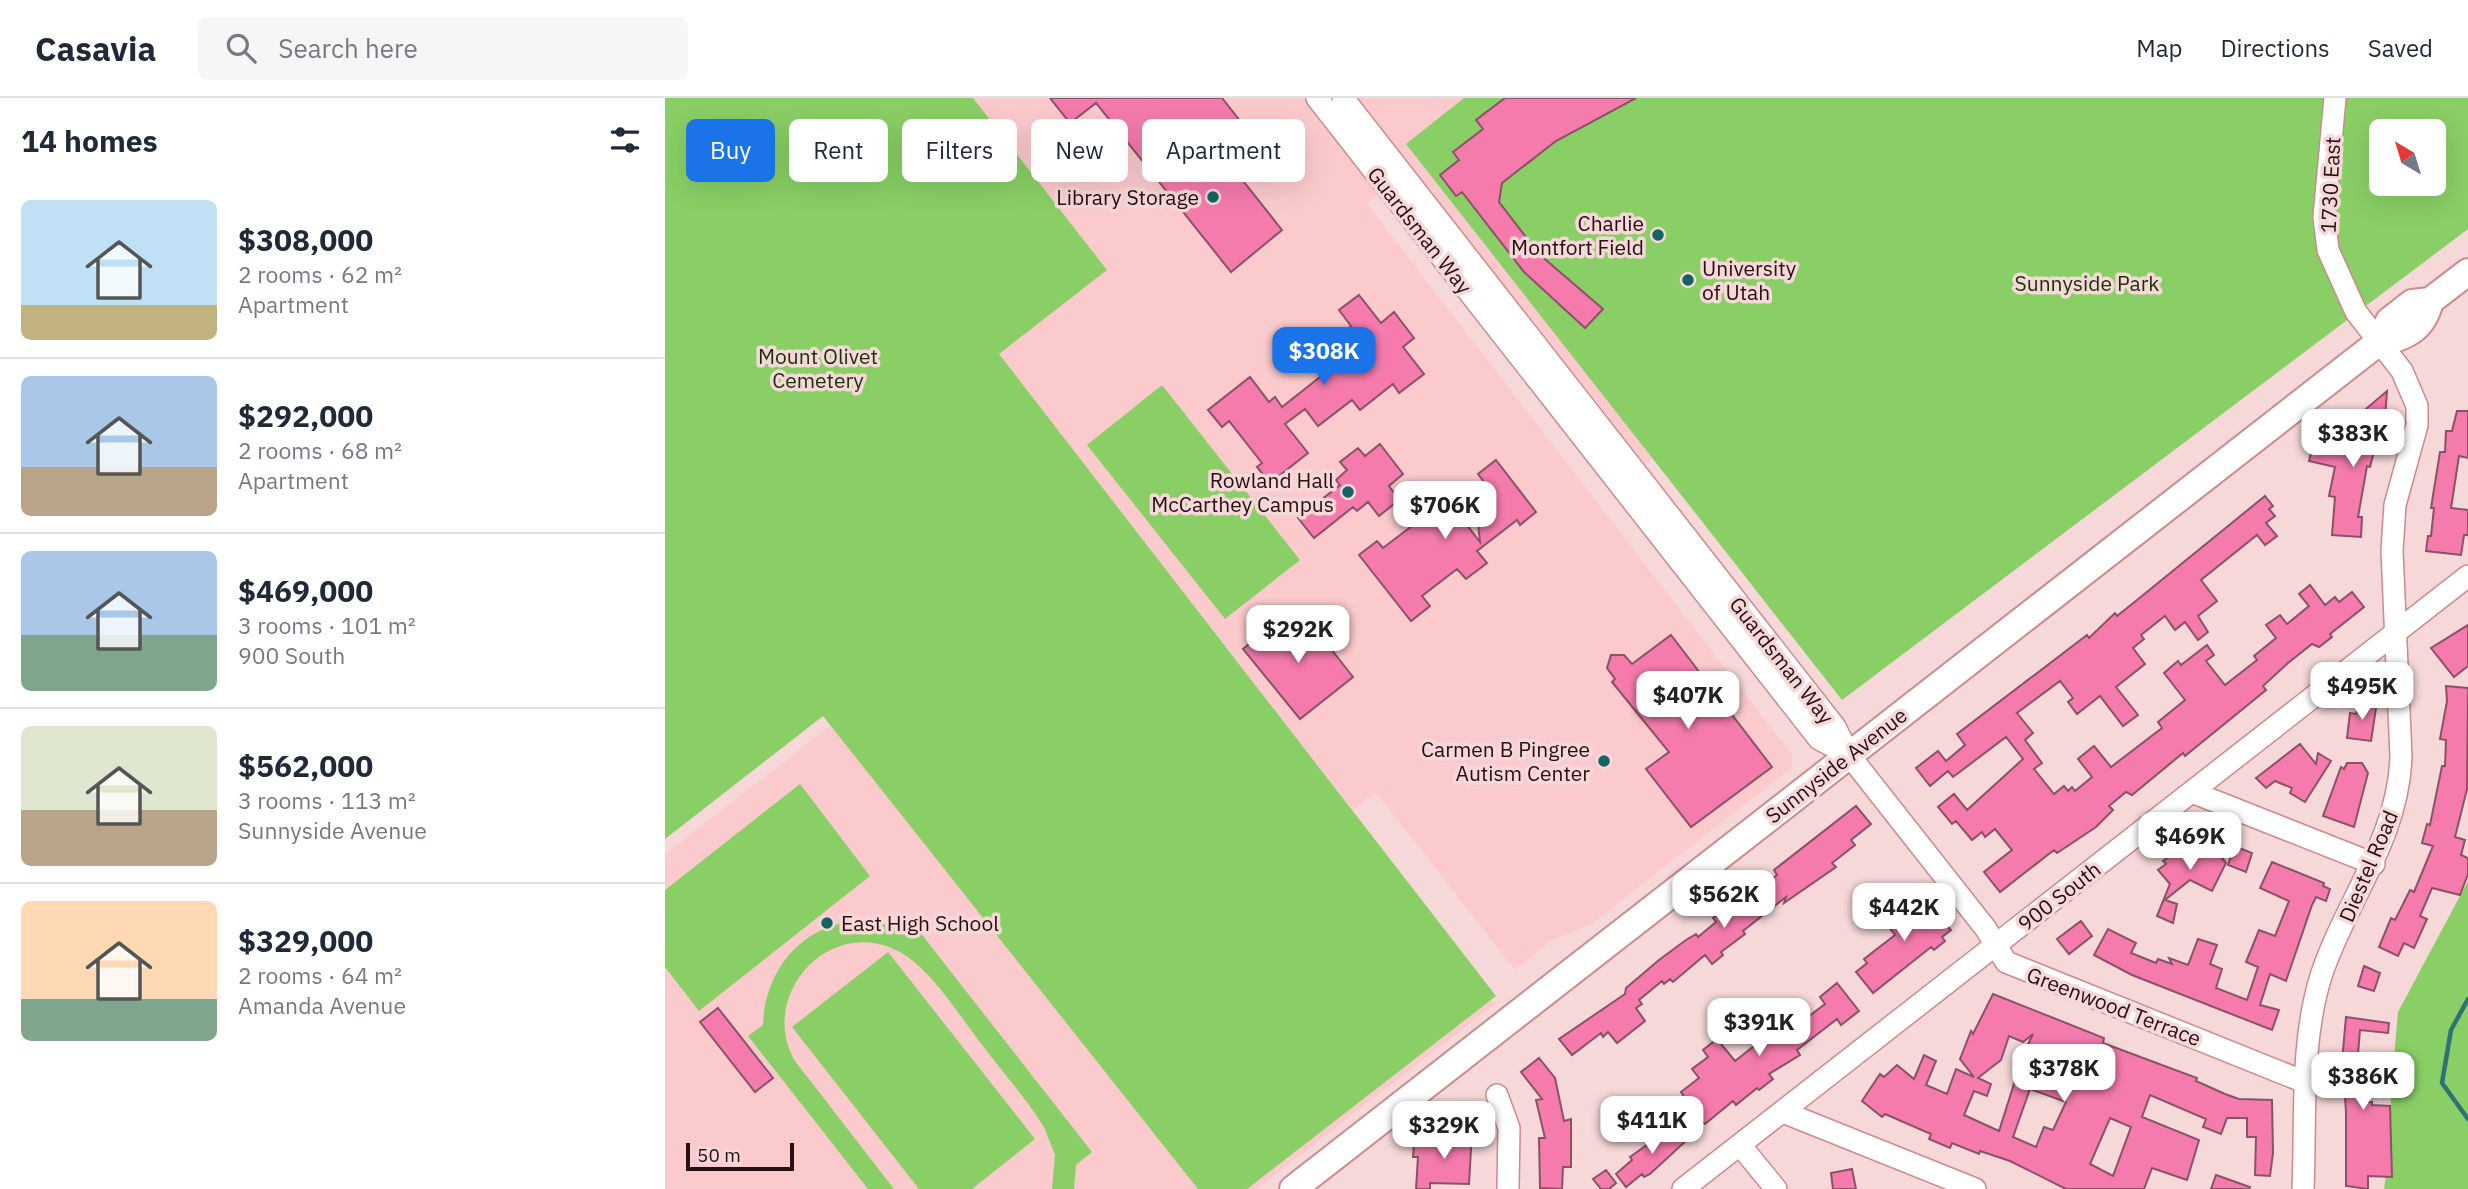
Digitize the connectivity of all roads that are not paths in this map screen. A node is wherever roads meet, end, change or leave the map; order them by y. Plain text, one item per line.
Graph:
1 (1317, 98) edge
2 (1343, 98) edge
3 (2335, 98) edge
4 (2468, 272) edge
5 (2379, 342) junction
6 (2468, 576) edge
7 (2397, 632) junction
8 (1849, 755) junction
9 (2192, 792) junction
10 (2374, 864) junction
11 (1997, 945) junction
12 (2307, 1083) junction
13 (1497, 1095) dead end
14 (1783, 1112) junction
15 (1740, 1145) junction
16 (1293, 1189) edge
17 (1508, 1189) edge
18 (1683, 1189) edge
19 (1776, 1189) edge
20 (1975, 1189) edge
21 (2303, 1189) edge

1 - 8 street, Guardsman Way
2 - 8 street, Guardsman Way
3 - 5 street, 1730 East
4 - 5 main road, Sunnyside Avenue
5 - 7 street, Diestel Road
5 - 8 main road, Sunnyside Avenue
6 - 7 street, 900 South
7 - 9 street, 900 South
7 - 10 street, Diestel Road
8 - 11 street, Greenwood Terrace
8 - 16 main road, Sunnyside Avenue
9 - 10 street
9 - 11 street, 900 South
10 - 12 street, Diestel Road
11 - 12 street, Greenwood Terrace
11 - 14 street, 900 South
12 - 21 street, Diestel Road
13 - 17 street
14 - 15 street, 900 South
14 - 20 street
15 - 18 street, 900 South
15 - 19 street

